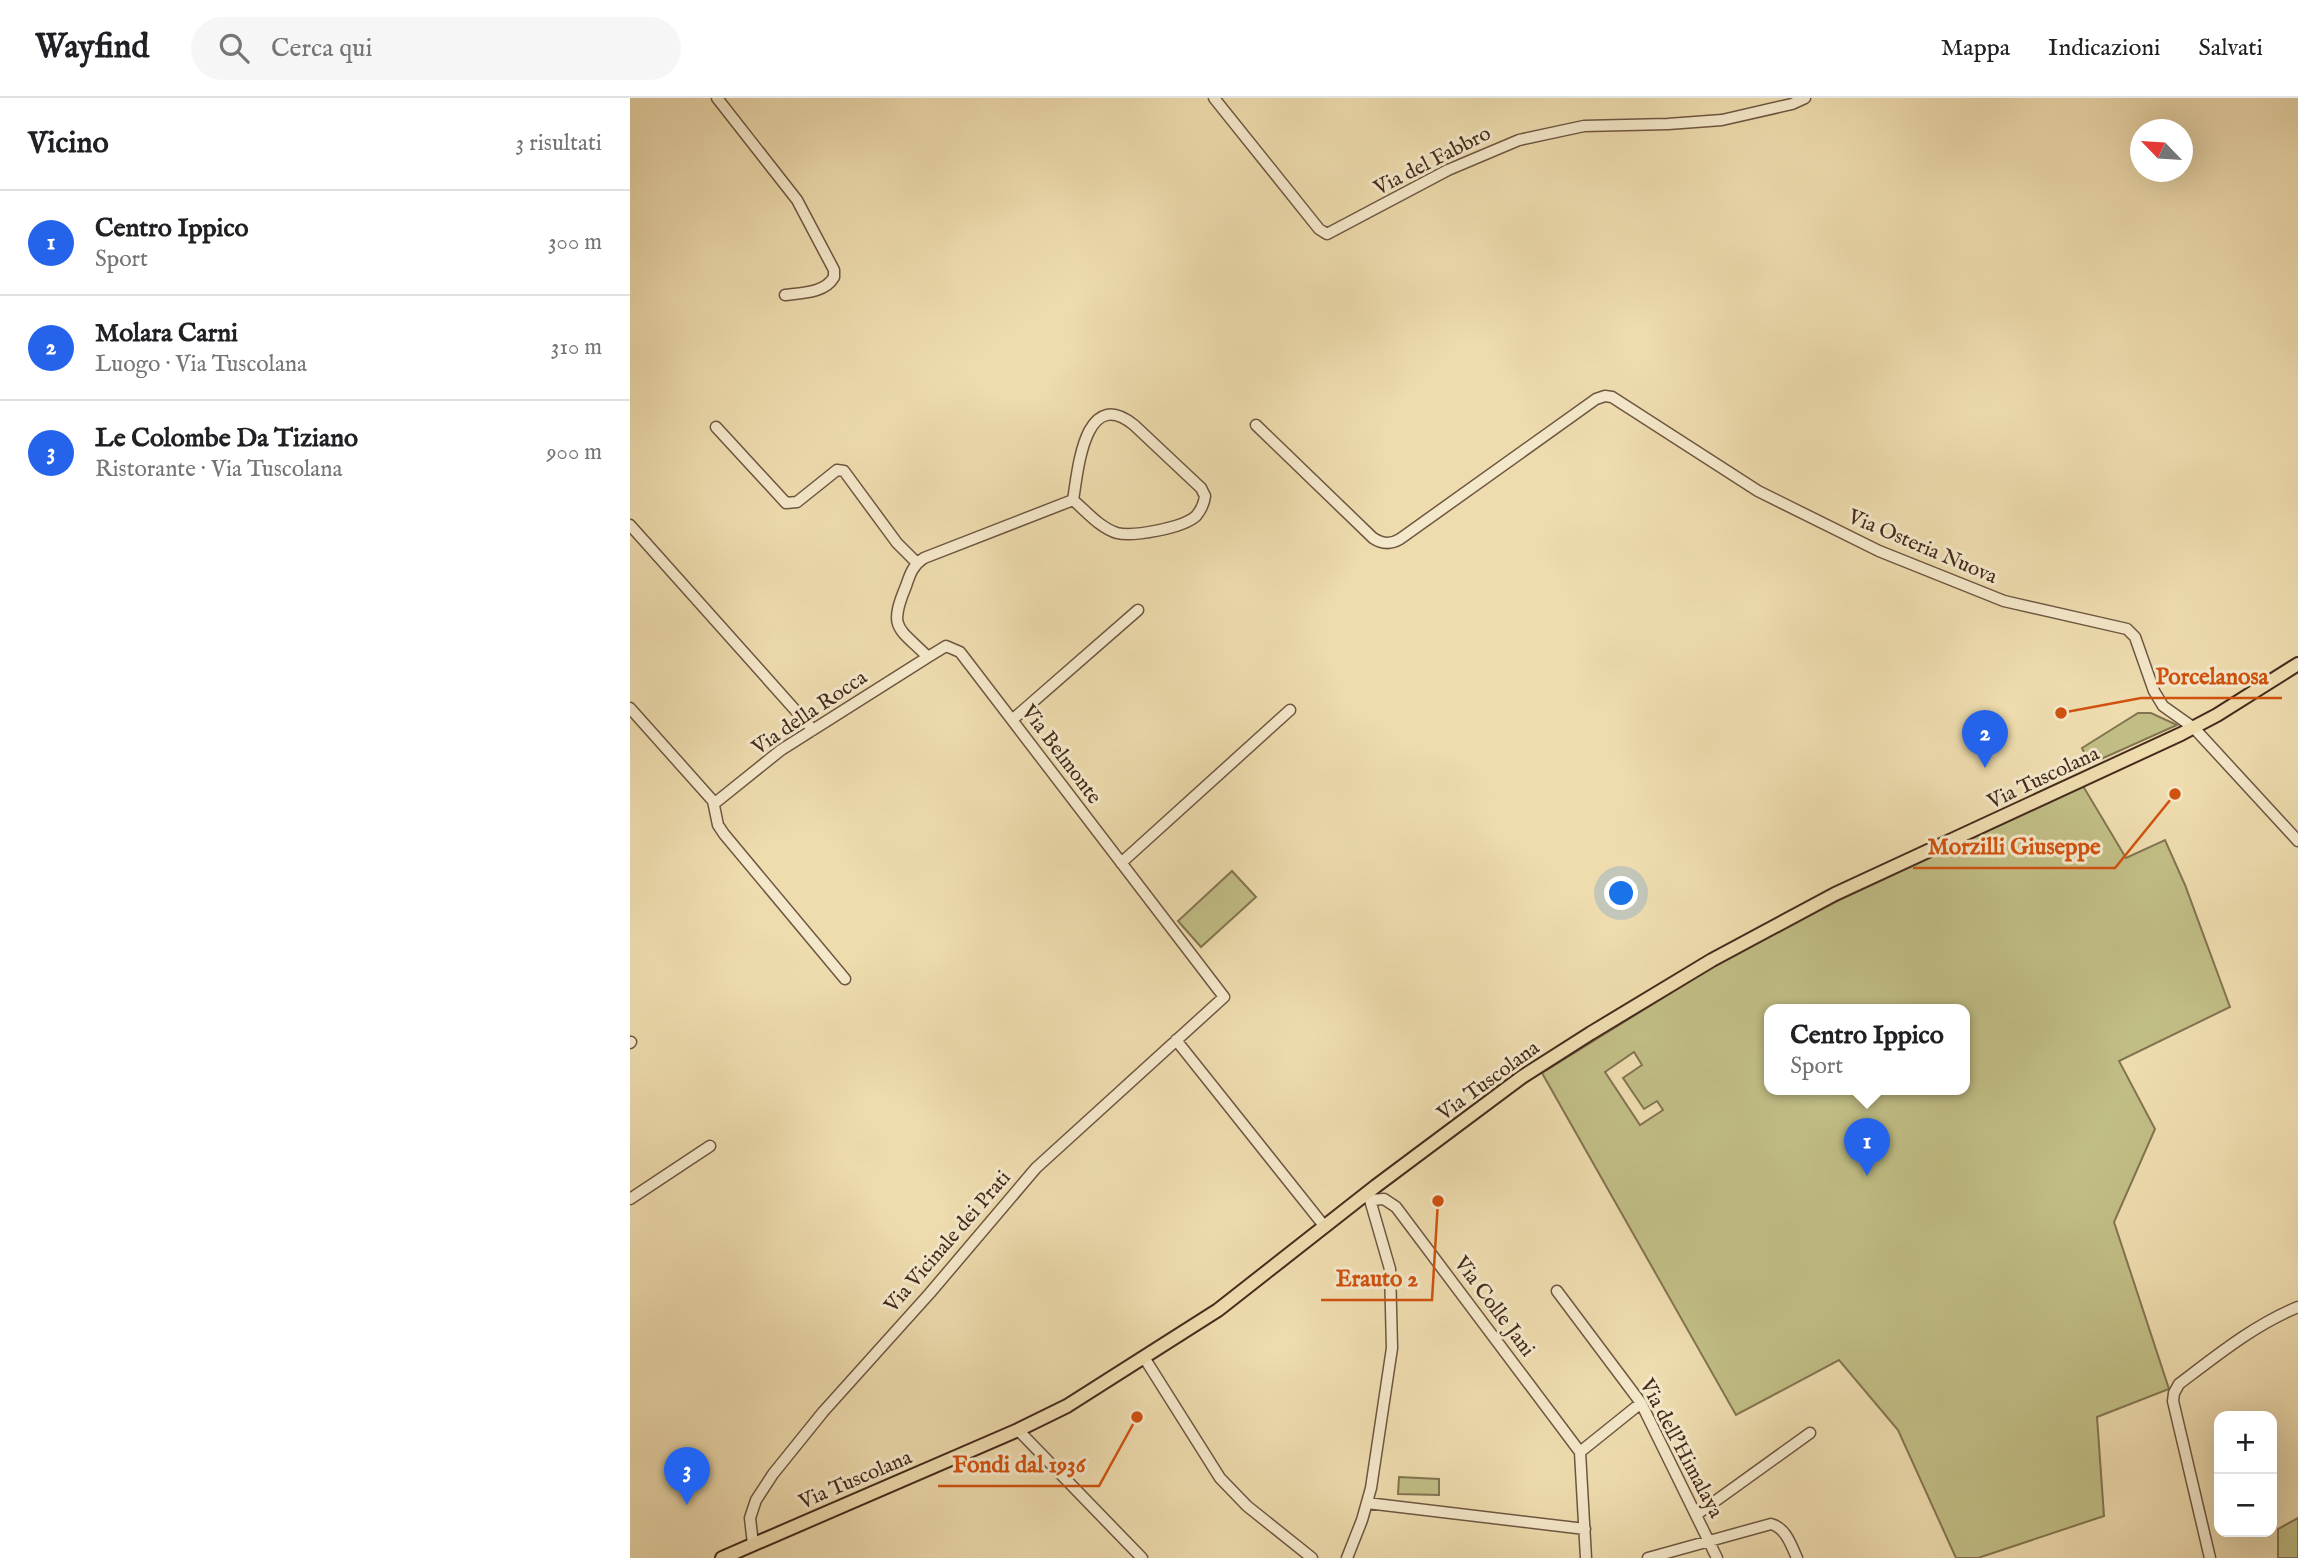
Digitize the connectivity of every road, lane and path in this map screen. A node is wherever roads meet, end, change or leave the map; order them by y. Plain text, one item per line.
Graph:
1 (717, 98) edge
2 (1214, 98) edge
3 (1805, 98) edge
4 (785, 295) dead end
5 (1256, 425) dead end
6 (716, 427) dead end
7 (1073, 500) junction
8 (630, 525) edge
9 (917, 563) junction
10 (1138, 610) dead end
11 (928, 657) junction
12 (2298, 664) edge
13 (630, 708) edge
14 (1290, 710) dead end
15 (1012, 720) junction
16 (2194, 727) junction
17 (813, 730) junction
18 (715, 803) junction
19 (2298, 841) edge
20 (1121, 863) junction
21 (845, 979) dead end
22 (1224, 998) joint
23 (1176, 1040) junction
24 (710, 1146) dead end
25 (1369, 1197) junction
26 (630, 1199) edge
27 (1325, 1227) junction
28 (1557, 1291) dead end
29 (2298, 1307) edge
30 (1145, 1359) junction
31 (1641, 1403) junction
32 (1018, 1430) junction
33 (1810, 1433) dead end
34 (1580, 1452) junction
35 (1367, 1503) junction
36 (1696, 1515) junction
37 (1585, 1529) junction
38 (1709, 1542) junction
39 (753, 1544) junction
40 (722, 1558) edge
41 (1142, 1558) edge
42 (1312, 1558) edge
43 (1347, 1558) edge
44 (1586, 1558) edge
45 (1648, 1558) edge
46 (1717, 1558) edge
47 (1797, 1558) edge
48 (2210, 1558) edge

1 - 4 street
2 - 3 street, Via del Fabbro
5 - 16 street, Via Osteria Nuova
6 - 9 street
7 - 7 street
7 - 9 street
8 - 17 street
9 - 11 street
10 - 15 street
11 - 15 street, Via Belmonte
11 - 17 street, Via della Rocca
12 - 16 main road, Via Tuscolana
13 - 18 street
14 - 20 street
15 - 20 street, Via Belmonte
16 - 19 street
16 - 25 main road, Via Tuscolana
17 - 18 street, Via della Rocca
18 - 21 street
20 - 22 street, Via Belmonte
22 - 23 street, Via Vicinale dei Prati
23 - 27 street
23 - 39 street, Via Vicinale dei Prati
24 - 26 street
25 - 27 main road, Via Tuscolana
25 - 34 street, Via Colle Jani
25 - 35 street
27 - 30 main road, Via Tuscolana
28 - 31 street, Via dell'Himalaya
29 - 48 street
30 - 32 main road, Via Tuscolana
30 - 42 street
31 - 34 street
31 - 36 street, Via dell'Himalaya
32 - 39 main road, Via Tuscolana
32 - 41 street
33 - 36 street
34 - 37 street
35 - 37 street
35 - 43 street
36 - 38 street, Via dell'Himalaya
37 - 44 street
38 - 45 street
38 - 46 street, Via dell'Himalaya
38 - 47 street
39 - 40 main road, Via Tuscolana

